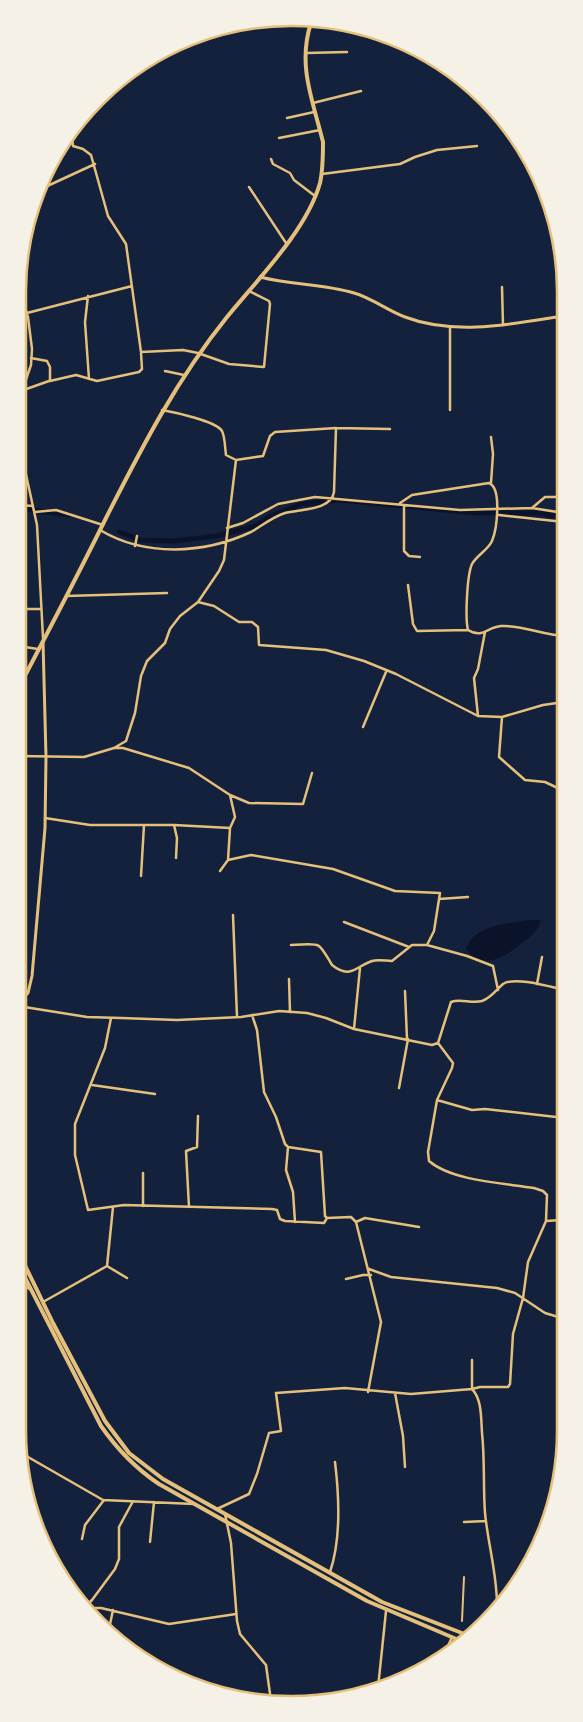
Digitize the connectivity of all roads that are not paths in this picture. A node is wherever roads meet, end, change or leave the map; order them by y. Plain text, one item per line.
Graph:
1 (310, 27) edge
2 (347, 52) dead end
3 (304, 53) junction
4 (360, 91) dead end
5 (312, 103) junction
6 (314, 112) junction
7 (287, 118) dead end
8 (320, 130) junction
9 (279, 138) dead end
10 (72, 143) edge
11 (478, 146) dead end
12 (271, 159) dead end
13 (94, 164) junction
14 (322, 174) junction
15 (48, 186) edge
16 (249, 187) dead end
17 (315, 196) junction
18 (286, 243) junction
19 (260, 277) junction
20 (133, 286) junction
21 (502, 287) dead end
22 (249, 291) junction
23 (88, 296) junction
24 (26, 310) edge
25 (27, 313) junction
26 (557, 317) edge
27 (503, 325) junction
28 (450, 326) junction
29 (198, 353) junction
30 (142, 354) junction
31 (31, 358) junction
32 (165, 371) dead end
33 (184, 374) junction
34 (26, 376) edge
35 (89, 379) junction
36 (50, 381) junction
37 (26, 390) edge
38 (162, 410) junction
39 (450, 410) dead end
40 (336, 428) junction
41 (390, 429) dead end
42 (491, 437) dead end
43 (236, 460) junction
44 (26, 474) edge
45 (491, 483) junction
46 (557, 497) edge
47 (331, 498) junction
48 (400, 503) junction
49 (404, 505) junction
50 (26, 506) edge
51 (33, 506) junction
52 (497, 508) junction
53 (532, 508) junction
54 (35, 512) junction
55 (557, 512) edge
56 (498, 514) junction
57 (557, 521) edge
58 (102, 525) junction
59 (227, 528) junction
60 (100, 530) junction
61 (137, 536) dead end
62 (226, 540) junction
63 (135, 546) junction
64 (420, 557) dead end
65 (408, 585) dead end
66 (167, 593) dead end
67 (66, 596) junction
68 (198, 602) junction
69 (26, 609) edge
70 (41, 609) junction
71 (468, 630) junction
72 (485, 632) junction
73 (557, 635) edge
74 (43, 638) junction
75 (26, 647) edge
76 (38, 649) junction
77 (386, 672) junction
78 (26, 673) edge
79 (557, 703) edge
80 (478, 716) junction
81 (502, 717) junction
82 (363, 727) dead end
83 (114, 748) junction
84 (26, 756) edge
85 (46, 756) junction
86 (312, 773) dead end
87 (557, 788) edge
88 (230, 796) junction
89 (45, 818) junction
90 (144, 825) junction
91 (174, 825) junction
92 (230, 828) junction
93 (176, 858) dead end
94 (228, 860) junction
95 (220, 871) dead end
96 (141, 876) dead end
97 (468, 897) dead end
98 (439, 899) junction
99 (233, 915) dead end
100 (344, 922) dead end
101 (428, 944) junction
102 (291, 945) dead end
103 (409, 947) junction
104 (542, 957) dead end
105 (360, 968) junction
106 (289, 979) dead end
107 (537, 984) junction
108 (557, 988) edge
109 (498, 990) junction
110 (405, 991) dead end
111 (26, 995) edge
112 (26, 1006) edge
113 (290, 1012) junction
114 (252, 1015) junction
115 (238, 1017) junction
116 (111, 1018) junction
117 (354, 1029) junction
118 (407, 1039) junction
119 (438, 1043) junction
120 (92, 1085) junction
121 (399, 1088) dead end
122 (155, 1094) dead end
123 (437, 1100) junction
124 (198, 1116) dead end
125 (557, 1117) edge
126 (288, 1147) junction
127 (143, 1173) dead end
128 (143, 1206) junction
129 (113, 1207) junction
130 (189, 1207) junction
131 (327, 1218) junction
132 (557, 1220) edge
133 (546, 1221) junction
134 (295, 1222) junction
135 (356, 1222) junction
136 (419, 1227) dead end
137 (107, 1266) junction
138 (26, 1267) edge
139 (369, 1269) junction
140 (371, 1276) junction
141 (127, 1278) dead end
142 (346, 1279) dead end
143 (26, 1280) edge
144 (26, 1287) edge
145 (31, 1290) junction
146 (523, 1298) junction
147 (43, 1302) junction
148 (557, 1317) edge
149 (472, 1360) dead end
150 (472, 1389) junction
151 (368, 1392) junction
152 (395, 1393) junction
153 (28, 1457) edge
154 (335, 1462) dead end
155 (404, 1467) dead end
156 (104, 1500) junction
157 (132, 1502) junction
158 (154, 1502) junction
159 (195, 1504) junction
160 (217, 1508) junction
161 (225, 1513) junction
162 (224, 1520) junction
163 (486, 1521) junction
164 (464, 1522) dead end
165 (82, 1539) dead end
166 (150, 1542) dead end
167 (329, 1573) junction
168 (464, 1577) dead end
169 (497, 1598) edge
170 (90, 1602) edge
171 (96, 1609) edge
172 (113, 1610) junction
173 (386, 1610) junction
174 (236, 1614) junction
175 (462, 1621) dead end
176 (110, 1624) edge
177 (454, 1631) junction
178 (462, 1633) edge
179 (452, 1637) junction
180 (456, 1639) edge
181 (449, 1644) edge
182 (379, 1681) edge
183 (270, 1695) edge

1 - 3 main road
2 - 3 street
3 - 5 main road
4 - 5 street
5 - 6 main road
6 - 7 street
6 - 8 main road
8 - 9 street
8 - 14 main road
10 - 13 street
11 - 14 street
12 - 17 street
13 - 15 street
13 - 20 street
14 - 17 main road
16 - 18 street
17 - 18 main road
18 - 19 main road
19 - 22 main road
19 - 28 main road
20 - 23 street
20 - 30 street
21 - 27 street
22 - 29 main road
22 - 29 street
23 - 25 street
23 - 35 street
24 - 25 street
25 - 31 street
26 - 27 main road
27 - 28 main road
28 - 39 street
29 - 30 street
29 - 33 main road
30 - 35 street
31 - 34 street
31 - 36 street
32 - 33 street
33 - 38 main road
35 - 36 street
36 - 37 street
38 - 43 street
38 - 58 main road
40 - 41 street
40 - 43 street
40 - 47 street
42 - 45 street
43 - 59 street
44 - 51 street
45 - 48 street
45 - 52 street
46 - 53 street
47 - 48 street
47 - 59 street
47 - 62 street
48 - 49 street
49 - 52 street
49 - 64 street
50 - 51 street
51 - 54 street
52 - 53 street
52 - 56 street
53 - 55 street
54 - 58 street
54 - 70 street
56 - 57 street
56 - 71 street
58 - 60 main road
59 - 62 street
60 - 63 street
60 - 67 main road
61 - 63 street
62 - 63 street
62 - 68 street
65 - 71 street
66 - 67 street
67 - 74 main road
68 - 77 street
68 - 83 street
69 - 70 street
70 - 74 street
71 - 72 street
72 - 73 street
72 - 80 street
74 - 76 main road
74 - 85 main road
75 - 76 street
76 - 78 main road
77 - 80 street
77 - 82 street
79 - 81 street
80 - 81 street
81 - 87 street
83 - 85 street
83 - 88 street
84 - 85 street
85 - 89 main road
86 - 88 street
88 - 92 street
89 - 90 street
89 - 111 main road
90 - 91 street
90 - 96 street
91 - 92 street
91 - 93 street
92 - 94 street
94 - 95 street
94 - 98 street
97 - 98 street
98 - 101 street
99 - 115 street
100 - 103 street
101 - 103 street
101 - 109 street
102 - 105 street
103 - 105 street
104 - 107 street
105 - 117 street
106 - 113 street
107 - 108 street
107 - 109 street
109 - 119 street
110 - 118 street
112 - 116 street
113 - 114 street
113 - 117 street
114 - 115 street
114 - 126 street
115 - 116 street
116 - 120 street
117 - 118 street
118 - 119 street
118 - 121 street
119 - 123 street
120 - 122 street
120 - 129 street
123 - 125 street
123 - 133 street
124 - 130 street
126 - 131 street
126 - 134 street
127 - 128 street
128 - 129 street
128 - 130 street
129 - 137 street
130 - 134 street
131 - 134 street
131 - 135 street
132 - 133 street
133 - 146 street
135 - 136 street
135 - 139 street
137 - 141 street
137 - 147 street
138 - 147 main road
139 - 140 street
139 - 146 street
140 - 142 street
140 - 151 street
143 - 145 main road
144 - 145 street
145 - 159 main road
146 - 148 street
146 - 150 street
147 - 160 main road
149 - 150 street
150 - 152 street
150 - 163 street
151 - 152 street
151 - 160 street
152 - 155 street
153 - 156 street
154 - 167 street
156 - 157 street
156 - 165 street
157 - 158 street
157 - 170 street
158 - 159 street
158 - 166 street
159 - 162 main road
160 - 161 main road
161 - 162 street
161 - 167 main road
162 - 173 main road
162 - 174 street
163 - 164 street
163 - 169 street
167 - 177 main road
168 - 175 street
171 - 172 street
172 - 174 street
172 - 176 street
173 - 179 main road
173 - 182 street
174 - 183 street
177 - 178 main road
177 - 179 main road
179 - 180 main road
179 - 181 street

